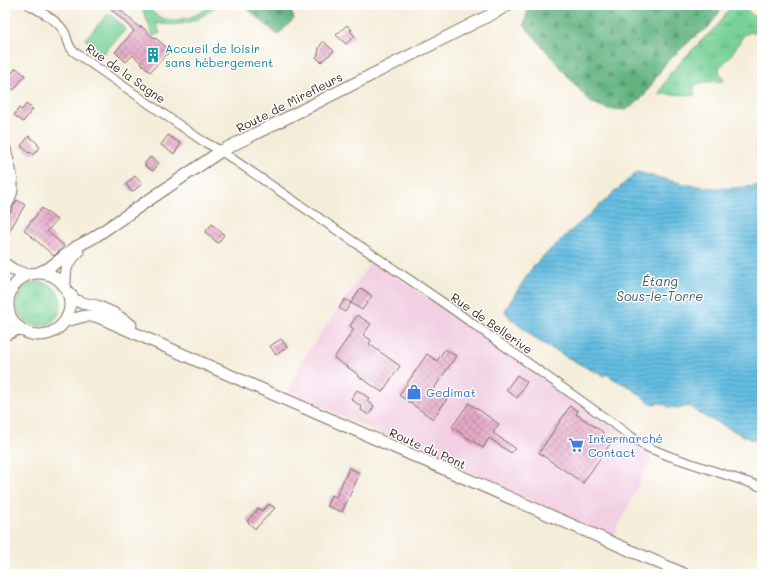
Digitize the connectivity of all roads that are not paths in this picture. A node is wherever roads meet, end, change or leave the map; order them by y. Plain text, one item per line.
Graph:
1 (29, 5) edge
2 (507, 5) edge
3 (495, 8) edge
4 (5, 143) edge
5 (221, 151) junction
6 (5, 211) edge
7 (93, 238) junction
8 (5, 264) edge
9 (40, 272) junction
10 (27, 275) junction
11 (5, 279) edge
12 (67, 289) junction
13 (10, 292) junction
14 (7, 312) edge
15 (66, 321) junction
16 (20, 328) junction
17 (5, 335) edge
18 (162, 345) junction
19 (762, 487) edge
20 (684, 574) edge

1 - 5 street, Rue de la Sagne
2 - 3 main road, Route de Mirefleurs
3 - 5 main road, Route de Mirefleurs
4 - 6 street
5 - 7 main road, Route de Mirefleurs
5 - 19 street, Rue de Bellerive
7 - 9 main road, Route de Mirefleurs
7 - 12 main road, Route de Mirefleurs
8 - 10 main road
9 - 10 main road
9 - 12 main road
10 - 13 main road
11 - 13 main road
12 - 15 main road
12 - 18 main road, Route du Pont
13 - 14 main road
14 - 16 main road
15 - 16 main road
15 - 18 main road, Route du Pont
16 - 17 main road
18 - 20 main road, Route du Pont

